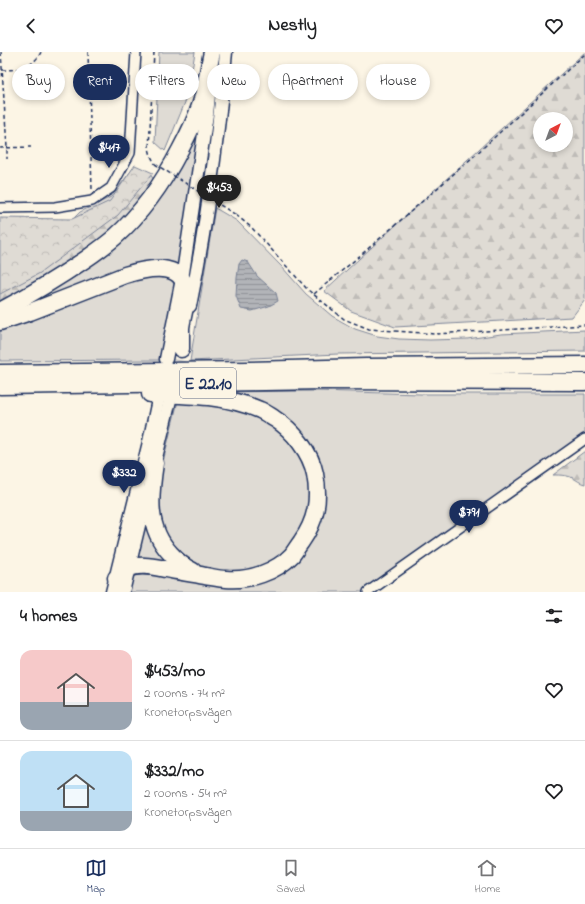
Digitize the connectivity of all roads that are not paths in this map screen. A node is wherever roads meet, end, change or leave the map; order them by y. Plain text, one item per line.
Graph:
1 (136, 52) edge
2 (213, 52) edge
3 (226, 52) edge
4 (0, 208) edge
5 (182, 279) junction
6 (0, 311) edge
7 (0, 322) edge
8 (180, 355) joint
9 (166, 359) tunnel mouth
10 (585, 365) edge
11 (0, 373) edge
12 (585, 382) edge
13 (71, 384) junction
14 (0, 386) edge
15 (158, 400) dead end
16 (170, 400) dead end
17 (585, 439) edge
18 (155, 463) junction
19 (206, 576) junction
20 (120, 583) edge
21 (368, 592) edge

1 - 4 street
2 - 5 main road
2 - 6 highway
3 - 8 main road
5 - 7 highway
5 - 8 highway
5 - 9 main road
10 - 11 highway, E 22.10
12 - 13 highway, E 22.10
13 - 14 highway, E 22.10
13 - 19 highway
15 - 20 main road
16 - 18 main road
17 - 21 street
18 - 19 highway
18 - 20 main road
19 - 20 highway

